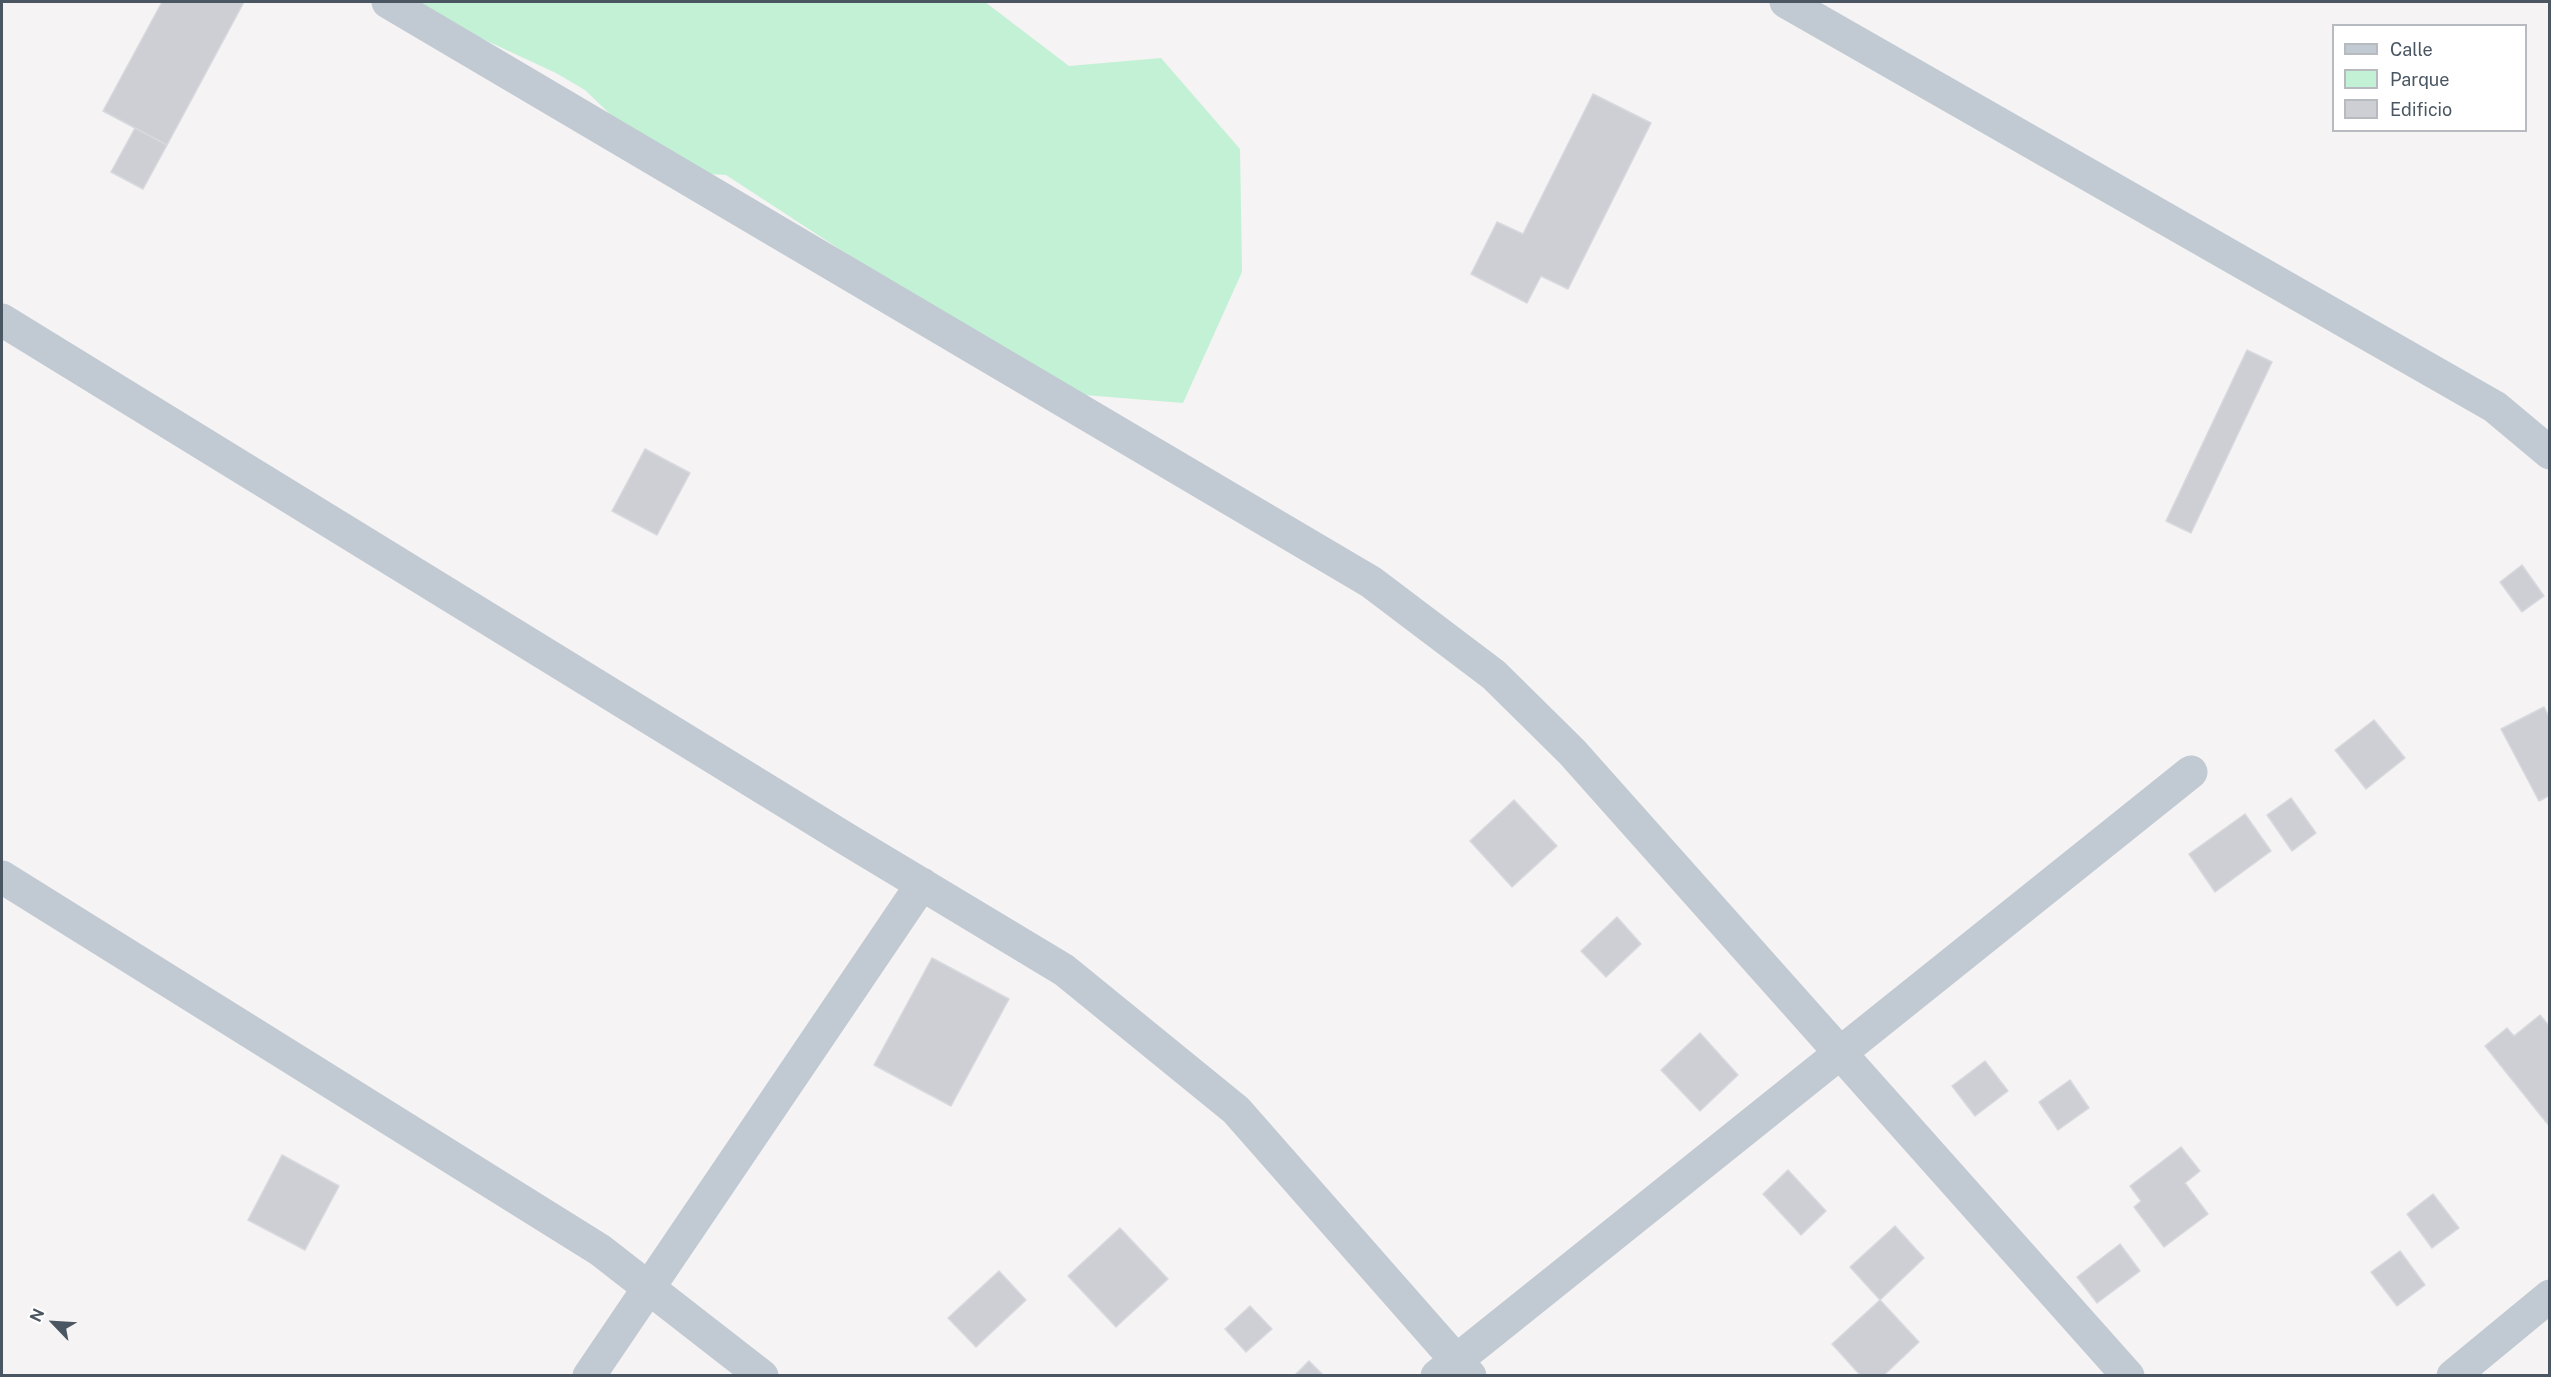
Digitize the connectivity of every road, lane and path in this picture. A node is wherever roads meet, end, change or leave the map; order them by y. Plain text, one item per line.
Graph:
1 (388, 2) edge
2 (1786, 2) edge
3 (2, 320) edge
4 (2550, 453) edge
5 (2191, 772) dead end
6 (2, 877) edge
7 (922, 884) junction
8 (1840, 1053) junction
9 (649, 1288) junction
10 (2550, 1296) edge
11 (1455, 1370) edge
12 (589, 1376) edge
13 (762, 1376) edge
14 (2128, 1376) edge
15 (2453, 1376) edge

1 - 8 street
2 - 4 street
3 - 7 street
5 - 8 street
6 - 9 street
7 - 9 street
7 - 11 street
8 - 11 street
8 - 14 street
9 - 12 street
9 - 13 street
10 - 15 street

